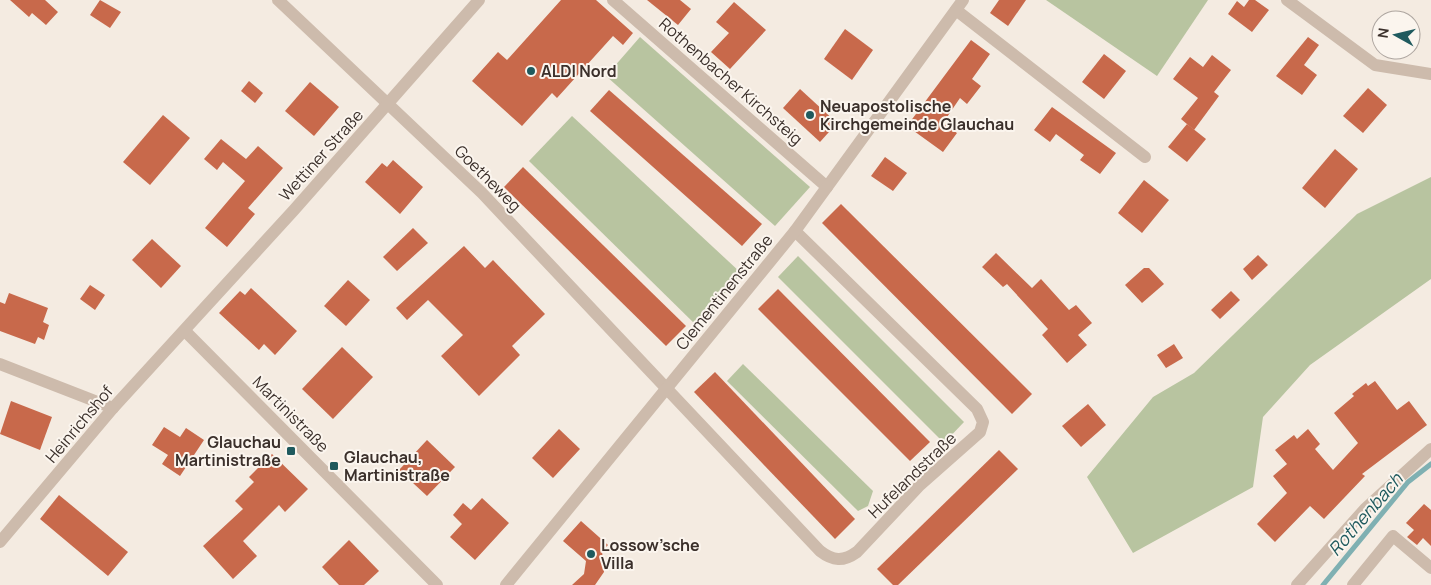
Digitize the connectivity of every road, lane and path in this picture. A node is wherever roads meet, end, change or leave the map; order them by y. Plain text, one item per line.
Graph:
1 (278, 0) edge
2 (479, 0) edge
3 (613, 0) edge
4 (1287, 0) edge
5 (959, 5) edge
6 (1431, 74) edge
7 (388, 104) junction
8 (1145, 157) dead end
9 (827, 187) junction
10 (795, 231) junction
11 (185, 331) junction
12 (0, 364) edge
13 (667, 388) junction
14 (113, 408) junction
15 (1431, 449) edge
16 (0, 542) edge
17 (1431, 568) edge
18 (437, 585) edge
19 (506, 585) edge
20 (1297, 585) edge
21 (1353, 585) edge

1 - 7 street, Goetheweg
2 - 7 street, Wettiner Straße
3 - 9 street, Rothenbacher Kirchsteig
4 - 6 street
5 - 8 street, Clementinenstraße
5 - 9 street, Clementinenstraße
7 - 11 street, Wettiner Straße
7 - 13 street, Goetheweg
9 - 10 street, Clementinenstraße
10 - 13 street, Clementinenstraße
10 - 13 street, Hufelandstraße
11 - 14 street, Heinrichshof
11 - 18 street, Martinistraße
12 - 14 street
13 - 19 street, Clementinenstraße
14 - 16 street, Heinrichshof
15 - 20 street
17 - 21 street

